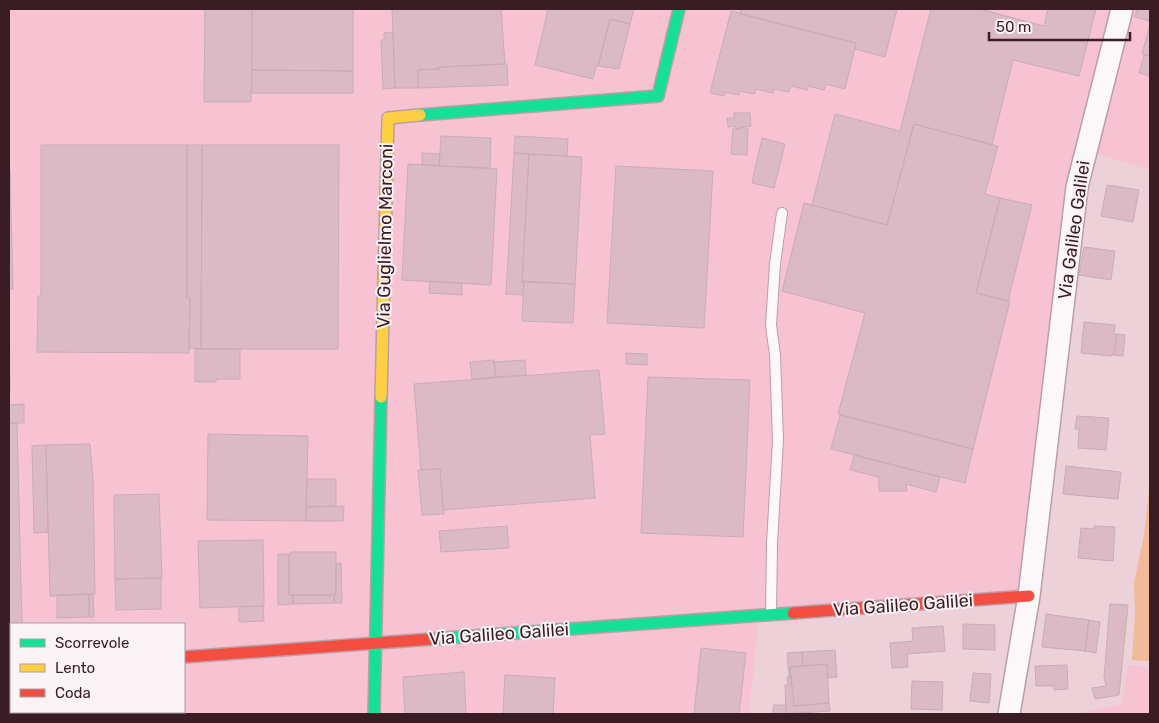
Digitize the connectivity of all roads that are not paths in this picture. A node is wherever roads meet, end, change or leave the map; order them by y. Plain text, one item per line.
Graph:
1 (679, 9) edge
2 (1122, 9) edge
3 (782, 213) dead end
4 (1029, 596) junction
5 (771, 615) junction
6 (376, 643) junction
7 (185, 657) edge
8 (374, 714) edge
9 (1009, 714) edge

1 - 6 street, Via Guglielmo Marconi
2 - 4 street, Via Galileo Galilei
3 - 5 lane
4 - 5 street, Via Galileo Galilei
4 - 9 street
5 - 6 street, Via Galileo Galilei
6 - 7 street, Via Galileo Galilei
6 - 8 street, Via Guglielmo Marconi

